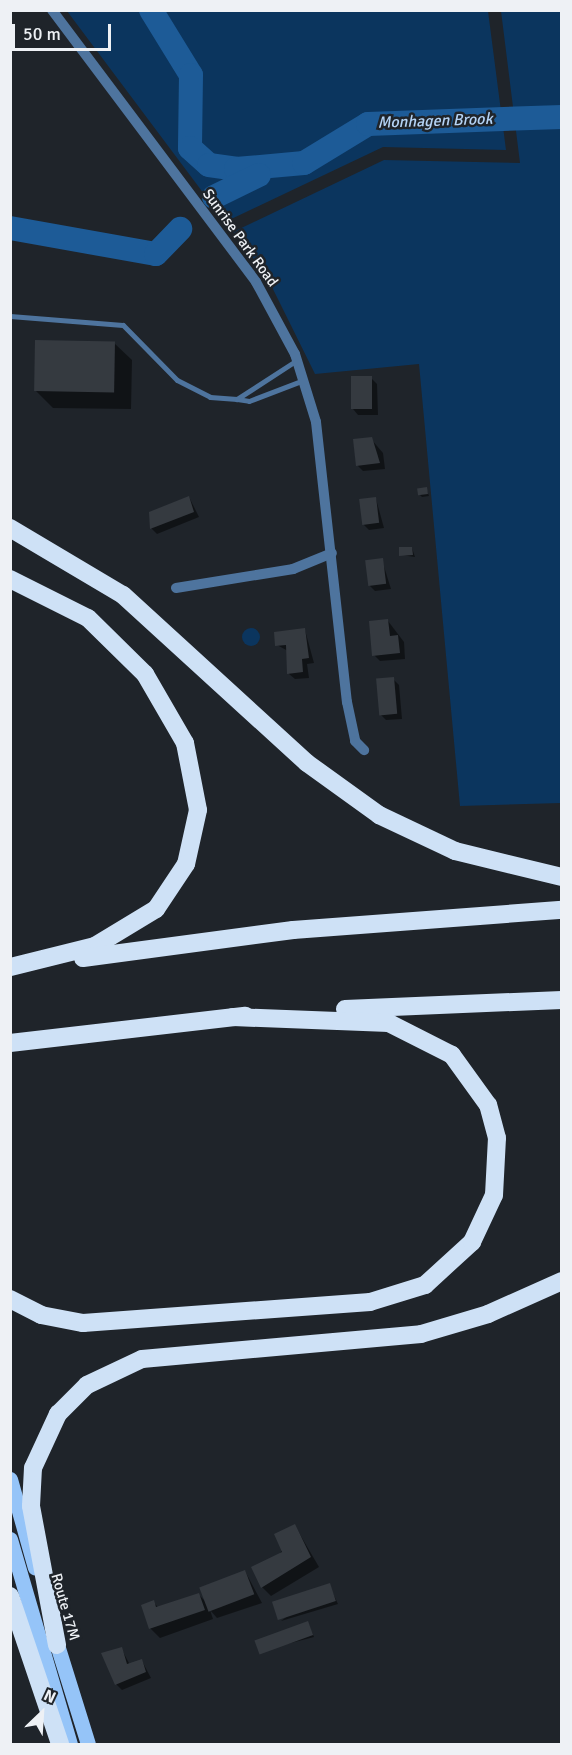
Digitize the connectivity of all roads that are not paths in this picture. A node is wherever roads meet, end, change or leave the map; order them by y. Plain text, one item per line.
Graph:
1 (52, 10) edge
2 (10, 316) edge
3 (297, 360) junction
4 (304, 380) junction
5 (237, 399) junction
6 (10, 528) edge
7 (332, 553) junction
8 (10, 579) edge
9 (176, 588) dead end
10 (364, 750) dead end
11 (561, 877) edge
12 (561, 910) edge
13 (10, 968) edge
14 (561, 1000) edge
15 (233, 1017) junction
16 (10, 1043) edge
17 (561, 1281) edge
18 (10, 1299) edge
19 (10, 1479) edge
20 (10, 1539) edge
21 (10, 1596) edge
22 (57, 1645) junction
23 (60, 1744) edge
24 (70, 1744) edge
25 (88, 1744) edge

1 - 3 street, Sunrise Park Road
2 - 5 lane
3 - 4 street, Sunrise Park Road
3 - 5 lane
4 - 5 lane
4 - 7 street, Sunrise Park Road
6 - 11 highway
7 - 9 street
7 - 10 street, Sunrise Park Road
8 - 13 highway
12 - 13 highway
14 - 15 highway
15 - 16 highway
15 - 18 highway
17 - 22 highway
19 - 22 main road, Route 17M
20 - 24 main road
21 - 23 highway
22 - 25 main road, Route 17M

